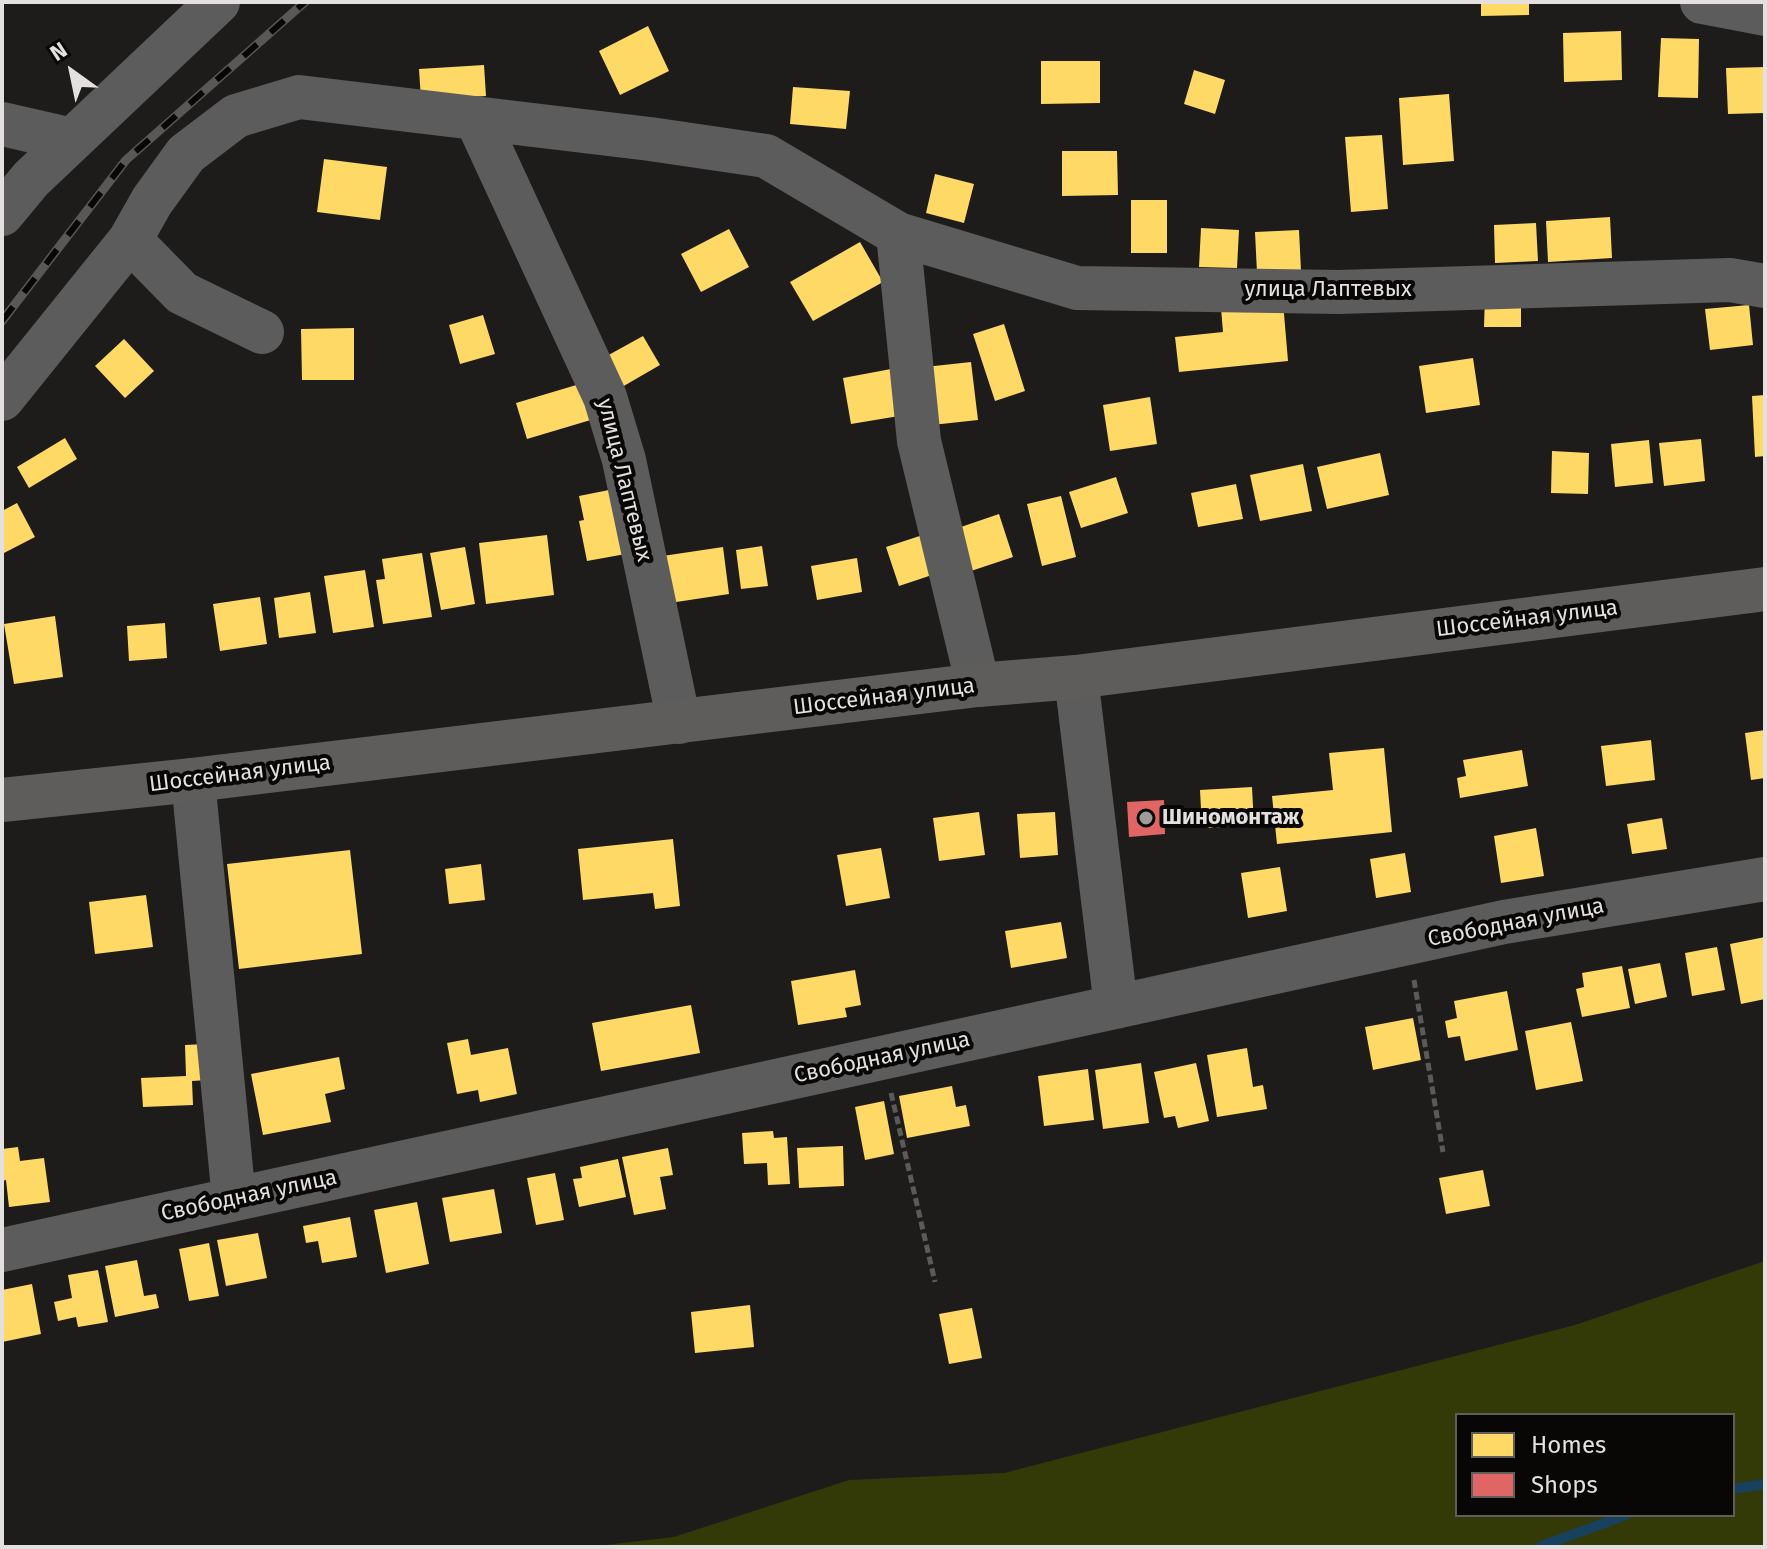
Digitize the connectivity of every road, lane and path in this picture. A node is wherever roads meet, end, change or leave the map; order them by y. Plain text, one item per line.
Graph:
1 (218, 2) edge
2 (1702, 2) edge
3 (1765, 14) edge
4 (476, 118) junction
5 (2, 124) edge
6 (72, 140) junction
7 (2, 214) edge
8 (898, 234) junction
9 (130, 240) junction
10 (1765, 286) edge
11 (262, 332) dead end
12 (2, 399) edge
13 (1765, 589) edge
14 (1076, 677) junction
15 (978, 685) junction
16 (679, 722) junction
17 (193, 780) junction
18 (2, 800) edge
19 (1765, 879) edge
20 (1408, 943) junction
21 (1116, 1007) junction
22 (883, 1057) junction
23 (1443, 1152) dead end
24 (234, 1199) junction
25 (2, 1250) edge
26 (935, 1282) dead end

1 - 6 street
2 - 3 street
4 - 8 street, улица Лаптевых
4 - 9 street, улица Лаптевых
4 - 16 street, улица Лаптевых
5 - 6 street
6 - 7 street
8 - 10 street, улица Лаптевых
8 - 15 street
9 - 11 street
9 - 12 street, улица Лаптевых
13 - 14 main road, Шоссейная улица
14 - 15 main road, Шоссейная улица
14 - 21 street
15 - 16 main road, Шоссейная улица
16 - 17 main road, Шоссейная улица
17 - 18 main road, Шоссейная улица
17 - 24 street
19 - 20 street, Свободная улица
20 - 21 street, Свободная улица
20 - 23 path
21 - 22 street, Свободная улица
22 - 24 street, Свободная улица
22 - 26 path
24 - 25 street, Свободная улица

